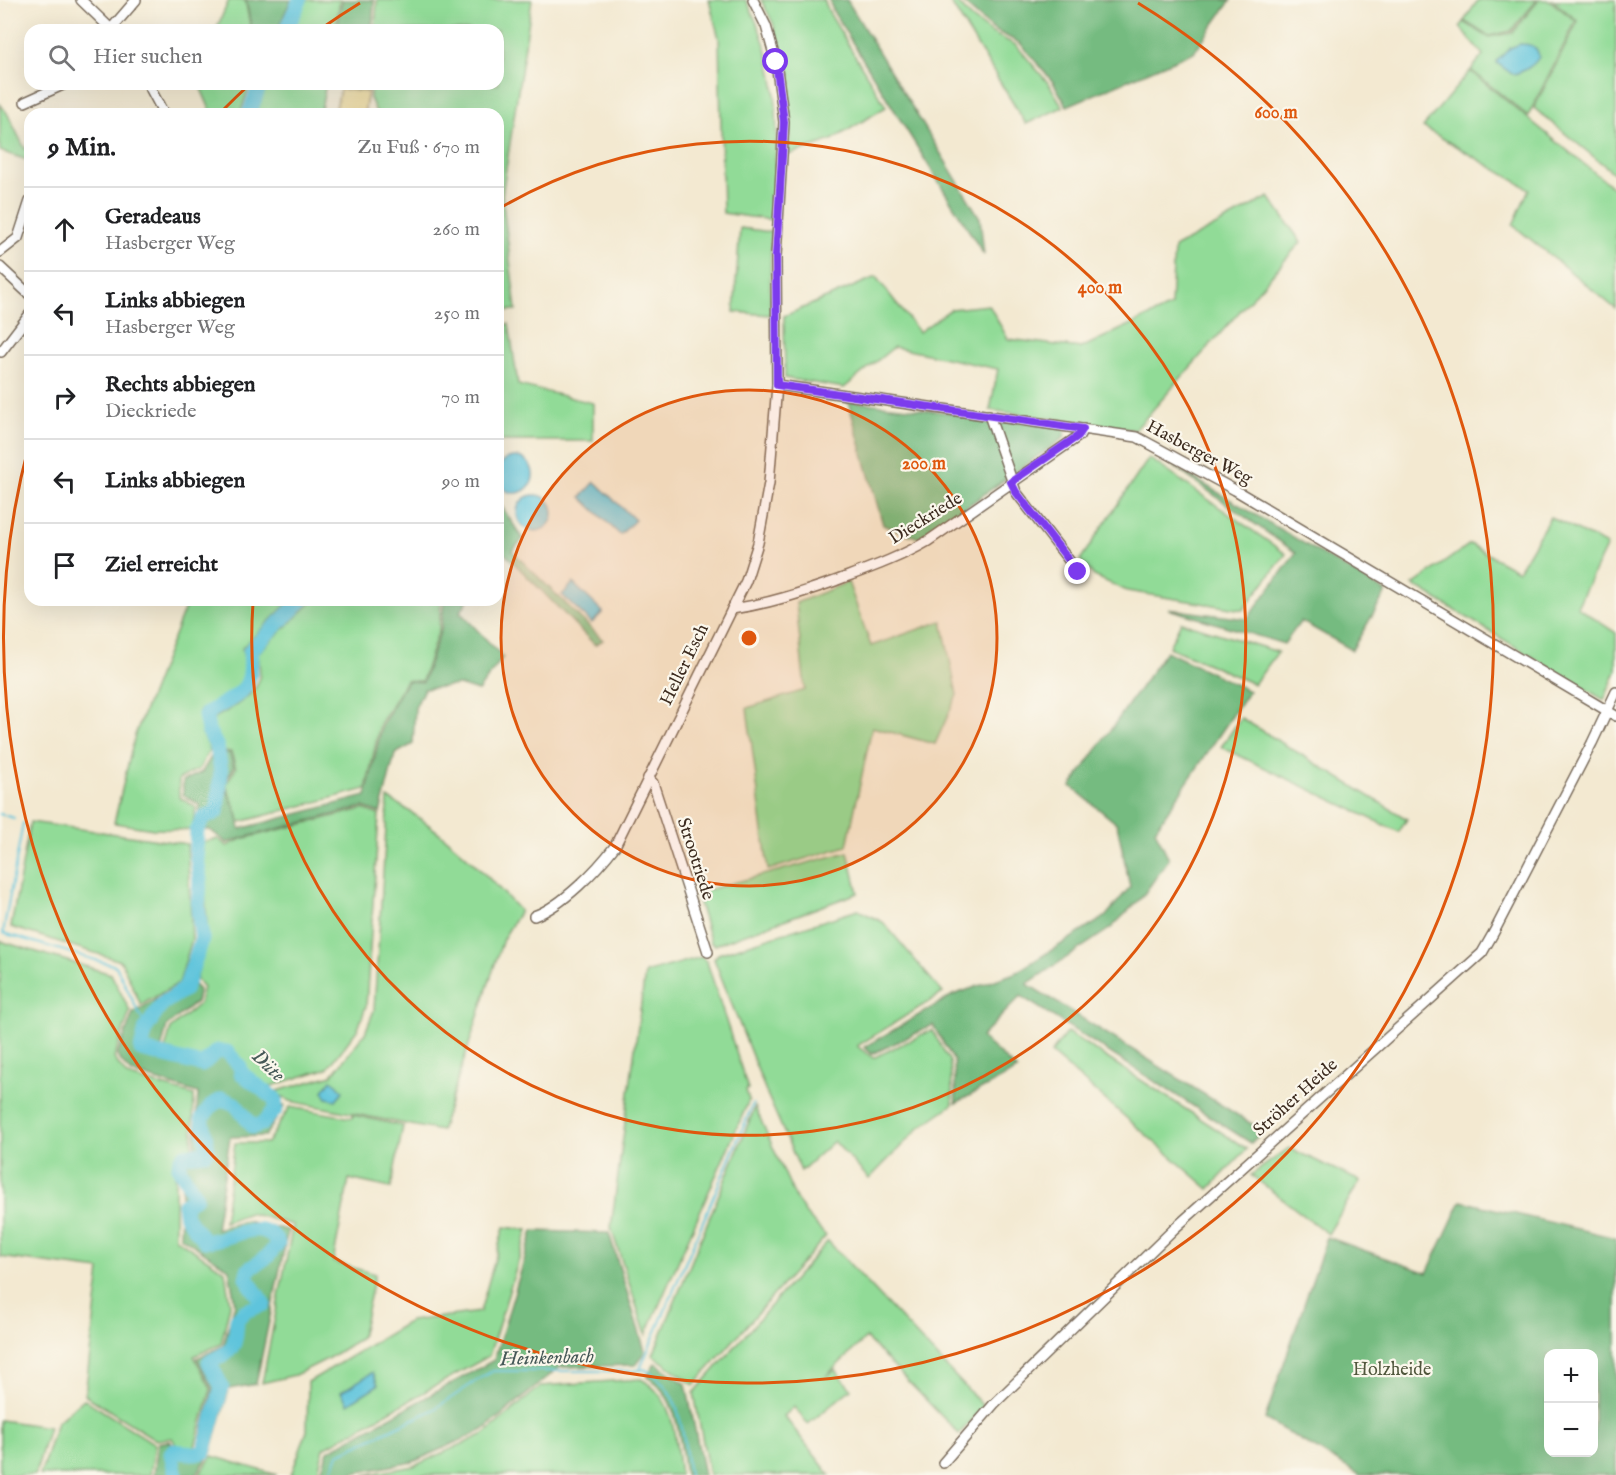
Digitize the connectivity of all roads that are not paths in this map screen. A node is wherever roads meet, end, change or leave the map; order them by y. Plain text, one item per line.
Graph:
1 (81, 0) edge
2 (136, 0) edge
3 (753, 0) edge
4 (106, 24) edge
5 (115, 24) edge
6 (52, 90) edge
7 (151, 90) edge
8 (25, 102) dead end
9 (161, 108) edge
10 (24, 220) edge
11 (0, 252) edge
12 (0, 267) edge
13 (24, 289) edge
14 (24, 322) edge
15 (1, 352) edge
16 (777, 385) junction
17 (989, 415) junction
18 (1083, 429) junction
19 (1011, 482) junction
20 (1078, 572) dead end
21 (732, 609) junction
22 (1616, 692) edge
23 (1612, 713) edge
24 (648, 778) junction
25 (534, 916) dead end
26 (708, 952) dead end
27 (943, 1462) dead end

1 - 4 street
2 - 5 street
3 - 16 street
6 - 8 street
7 - 9 street
10 - 11 street
12 - 13 street
14 - 15 street
16 - 17 street, Hasberger Weg
16 - 21 street, Heller Esch
17 - 18 street, Hasberger Weg
17 - 19 street
18 - 19 street, Dieckriede
18 - 23 street, Hasberger Weg
19 - 20 street
19 - 21 street, Dieckriede
21 - 24 street, Heller Esch
22 - 23 street, Ströher Heide
23 - 27 street, Ströher Heide
24 - 25 street, Heller Esch
24 - 26 street, Strootriede

